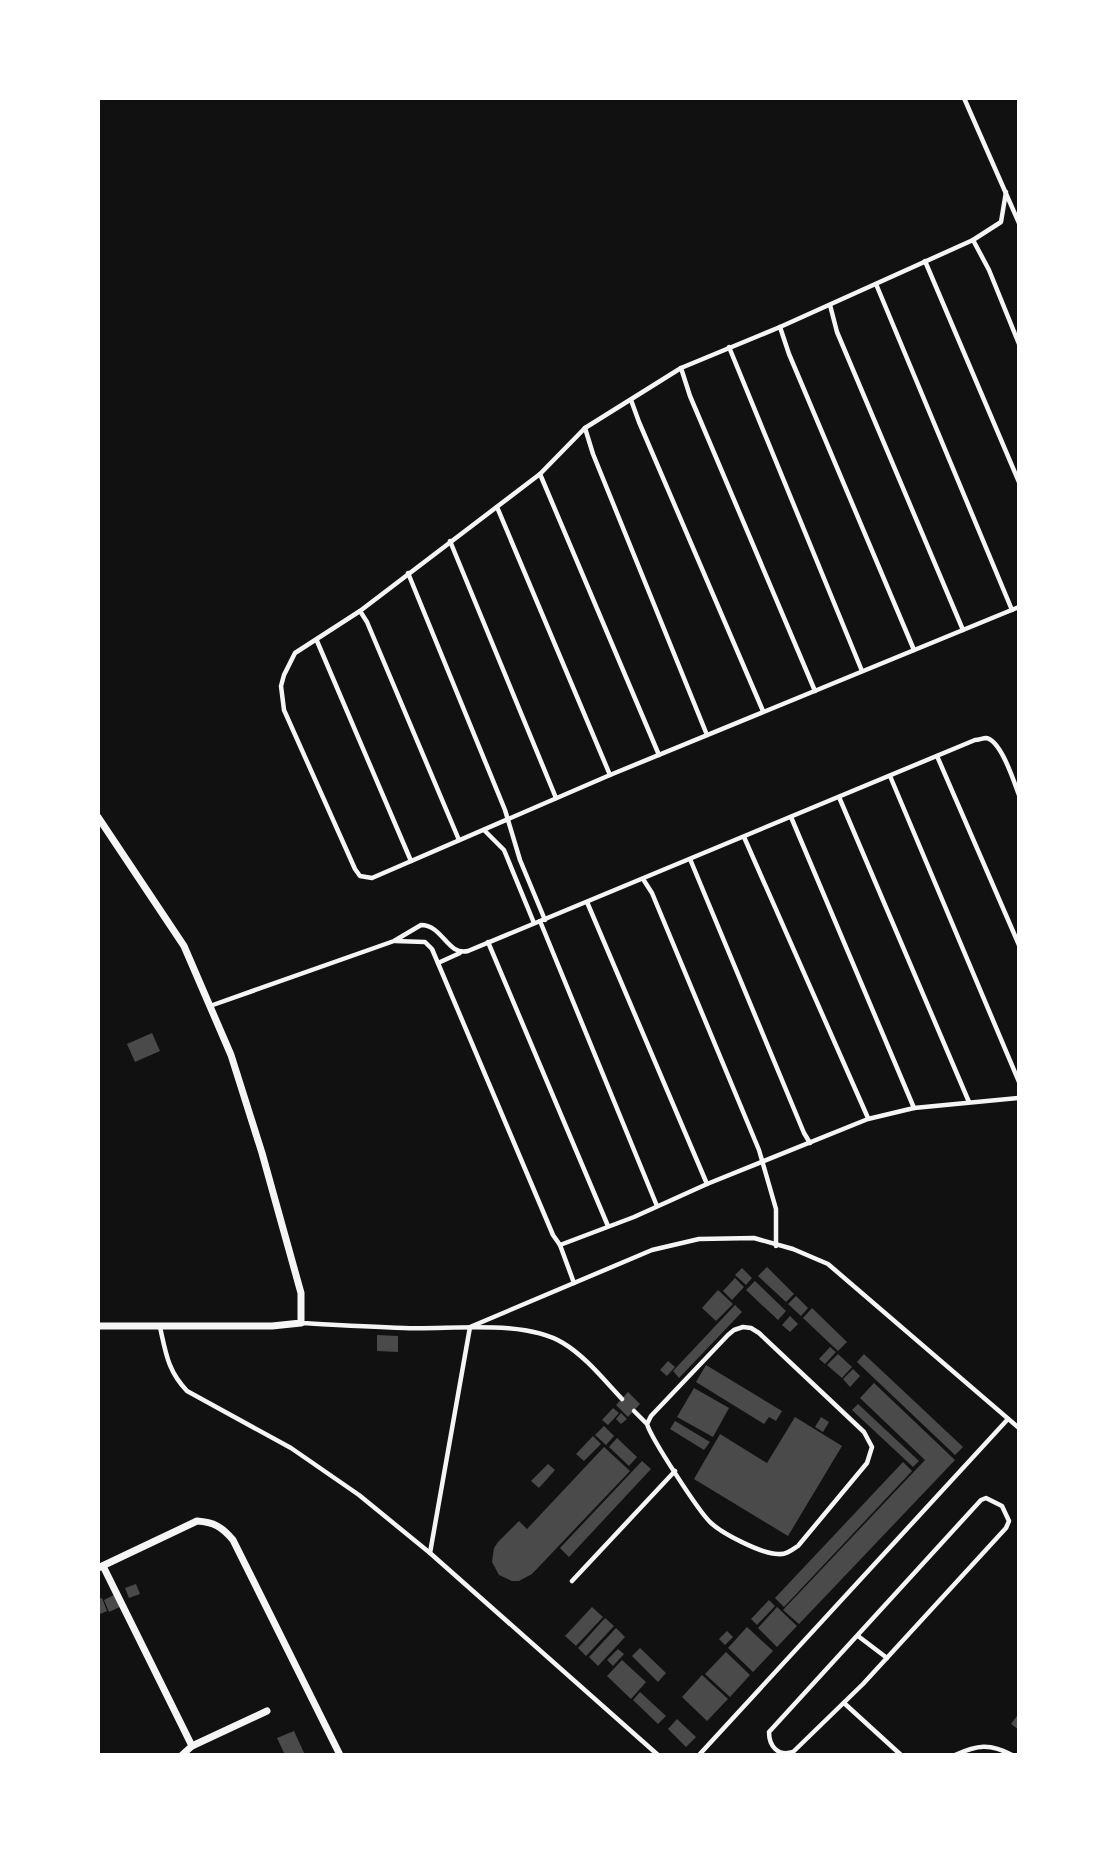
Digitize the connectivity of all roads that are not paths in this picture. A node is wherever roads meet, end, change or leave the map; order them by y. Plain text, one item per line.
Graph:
1 (964, 98) edge
2 (1006, 192) junction
3 (1019, 223) edge
4 (973, 240) junction
5 (925, 261) junction
6 (876, 284) junction
7 (830, 305) junction
8 (780, 327) junction
9 (1019, 344) edge
10 (729, 347) junction
11 (681, 368) junction
12 (631, 400) junction
13 (585, 428) junction
14 (540, 474) junction
15 (1019, 482) edge
16 (497, 507) junction
17 (450, 541) junction
18 (408, 573) junction
19 (1019, 607) edge
20 (1012, 610) junction
21 (360, 611) junction
22 (963, 630) junction
23 (317, 641) junction
24 (914, 650) junction
25 (862, 671) junction
26 (815, 691) junction
27 (763, 712) junction
28 (707, 735) junction
29 (659, 754) junction
30 (937, 756) junction
31 (610, 775) junction
32 (890, 776) junction
33 (1019, 795) edge
34 (839, 797) junction
35 (556, 798) junction
36 (98, 817) edge
37 (791, 817) junction
38 (509, 819) junction
39 (484, 830) junction
40 (744, 838) junction
41 (459, 840) junction
42 (690, 859) junction
43 (411, 861) junction
44 (643, 879) junction
45 (587, 902) junction
46 (540, 921) junction
47 (394, 941) junction
48 (488, 942) junction
49 (1019, 945) edge
50 (460, 953) junction
51 (438, 964) junction
52 (209, 1006) junction
53 (1019, 1082) edge
54 (1019, 1098) edge
55 (969, 1102) junction
56 (914, 1108) junction
57 (868, 1119) junction
58 (810, 1143) junction
59 (763, 1163) junction
60 (707, 1184) junction
61 (657, 1206) junction
62 (608, 1226) junction
63 (560, 1245) junction
64 (776, 1246) junction
65 (574, 1283) junction
66 (301, 1323) junction
67 (98, 1326) edge
68 (160, 1327) junction
69 (470, 1327) junction
70 (622, 1399) dead end
71 (634, 1411) dead end
72 (1008, 1419) junction
73 (647, 1424) junction
74 (1019, 1428) edge
75 (675, 1472) junction
76 (430, 1553) junction
77 (100, 1567) edge
78 (572, 1581) dead end
79 (858, 1636) junction
80 (887, 1658) junction
81 (844, 1703) junction
82 (267, 1711) dead end
83 (192, 1746) junction
84 (182, 1755) edge
85 (340, 1755) edge
86 (658, 1755) edge
87 (699, 1755) edge
88 (901, 1755) edge
89 (955, 1755) edge
90 (1012, 1755) edge

1 - 2 lane
2 - 3 lane
2 - 4 lane
4 - 5 lane
4 - 9 lane
5 - 6 lane
5 - 15 lane
6 - 7 lane
6 - 20 lane
7 - 8 lane
7 - 22 lane
8 - 10 lane
8 - 24 lane
10 - 11 lane
10 - 25 lane
11 - 12 lane
11 - 26 lane
12 - 13 lane
12 - 27 lane
13 - 14 lane
13 - 28 lane
14 - 16 lane
14 - 29 lane
16 - 17 lane
16 - 31 lane
17 - 18 lane
17 - 35 lane
18 - 21 lane
18 - 38 lane
19 - 20 lane
20 - 22 lane
21 - 23 lane
21 - 41 lane
22 - 24 lane
23 - 43 lane
23 - 43 lane
24 - 25 lane
25 - 26 lane
26 - 27 lane
27 - 28 lane
28 - 29 lane
29 - 31 lane
30 - 32 lane
30 - 33 lane
30 - 49 lane
31 - 35 lane
32 - 34 lane
32 - 53 lane
34 - 37 lane
34 - 55 lane
35 - 38 lane
36 - 52 street
37 - 40 lane
37 - 56 lane
38 - 39 lane
38 - 46 lane
39 - 41 lane
39 - 46 lane
40 - 42 lane
40 - 57 lane
41 - 43 lane
42 - 44 lane
42 - 58 lane
44 - 45 lane
44 - 59 lane
45 - 46 lane
45 - 60 lane
46 - 48 lane
46 - 61 lane
47 - 50 lane
47 - 51 lane
47 - 52 lane
48 - 50 lane
48 - 62 lane
50 - 51 lane
51 - 63 lane
52 - 66 street
54 - 55 lane
55 - 56 lane
56 - 57 lane
57 - 58 lane
58 - 59 lane
59 - 60 lane
59 - 64 lane
60 - 61 lane
61 - 62 lane
62 - 63 lane
63 - 65 lane
64 - 65 lane
64 - 72 lane
65 - 69 lane
66 - 68 street
66 - 69 lane
67 - 68 street
68 - 76 lane
69 - 70 lane
69 - 76 lane
71 - 73 lane
72 - 74 lane
72 - 87 lane
73 - 75 lane
73 - 75 lane
75 - 78 lane
76 - 86 lane
77 - 83 street
77 - 85 street
79 - 80 lane
79 - 80 lane
79 - 81 lane
80 - 81 lane
81 - 88 lane
82 - 83 street
83 - 84 street
89 - 90 lane

